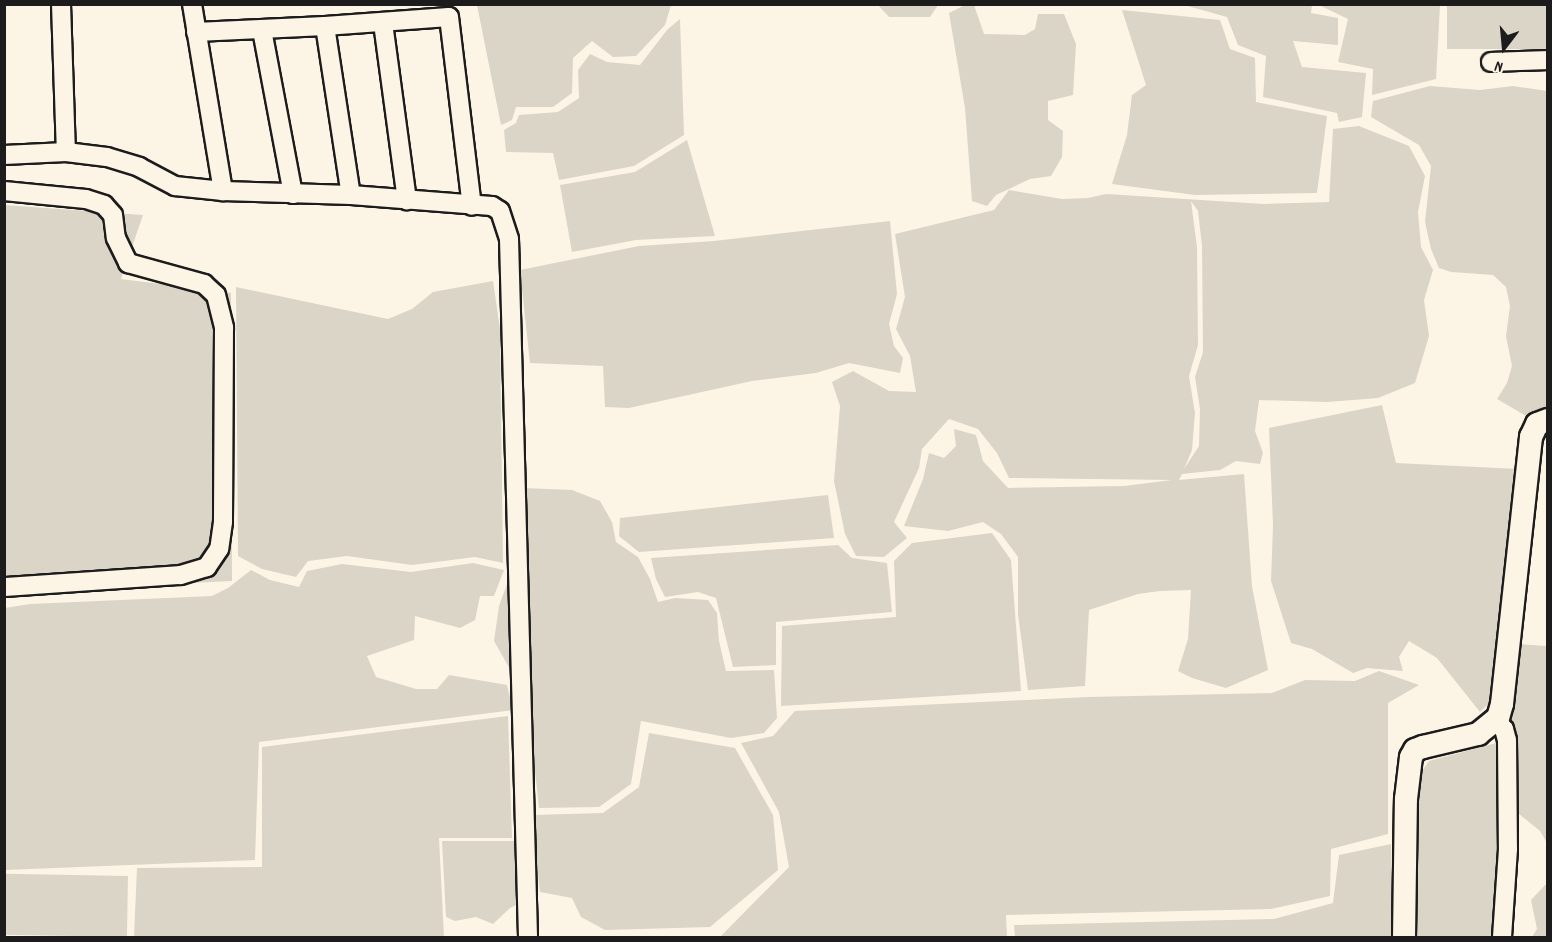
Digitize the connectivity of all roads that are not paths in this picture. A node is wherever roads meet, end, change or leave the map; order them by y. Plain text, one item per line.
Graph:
1 (61, 4) edge
2 (192, 4) edge
3 (383, 23) junction
4 (325, 26) junction
5 (262, 30) junction
6 (196, 32) junction
7 (1548, 60) edge
8 (1491, 62) dead end
9 (66, 153) junction
10 (4, 155) edge
11 (4, 191) edge
12 (223, 191) junction
13 (293, 194) junction
14 (351, 195) junction
15 (407, 200) junction
16 (472, 206) junction
17 (1548, 420) edge
18 (4, 587) edge
19 (1494, 722) junction
20 (528, 938) edge
21 (1404, 938) edge
22 (1502, 938) edge

1 - 9 street
2 - 6 street
3 - 4 street
3 - 15 street
3 - 16 street
4 - 5 street
4 - 14 street
5 - 6 street
5 - 13 street
6 - 12 street
7 - 8 street
9 - 10 street
9 - 12 street
11 - 18 street
12 - 13 street
13 - 14 street
14 - 15 street
15 - 16 street
16 - 20 street
17 - 19 street
19 - 21 street
19 - 22 street

